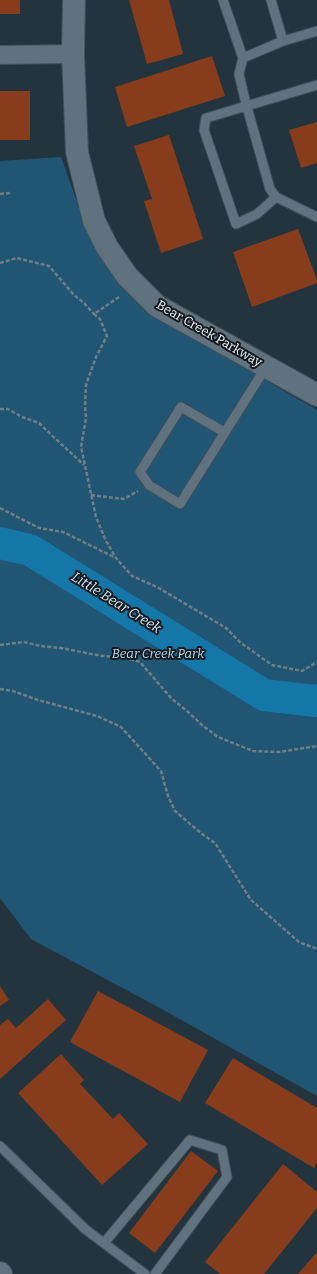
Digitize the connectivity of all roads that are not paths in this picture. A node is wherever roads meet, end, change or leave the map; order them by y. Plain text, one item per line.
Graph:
1 (74, 0) edge
2 (223, 0) edge
3 (271, 0) edge
4 (317, 30) edge
5 (283, 40) junction
6 (73, 54) junction
7 (0, 55) edge
8 (243, 58) junction
9 (317, 85) edge
10 (246, 106) junction
11 (276, 198) junction
12 (317, 217) edge
13 (266, 368) junction
14 (317, 395) edge
15 (224, 432) junction
16 (0, 1146) edge
17 (104, 1243) junction
18 (145, 1274) edge
19 (155, 1274) edge

1 - 6 street, Bear Creek Parkway
2 - 8 lane
3 - 5 lane
4 - 5 lane
5 - 8 lane
6 - 7 street
6 - 13 street, Bear Creek Parkway
8 - 10 lane
9 - 10 lane
10 - 11 lane
10 - 11 lane
11 - 12 lane
13 - 14 street, Bear Creek Parkway
13 - 15 lane
15 - 15 lane
16 - 17 lane
17 - 18 lane
17 - 19 lane

